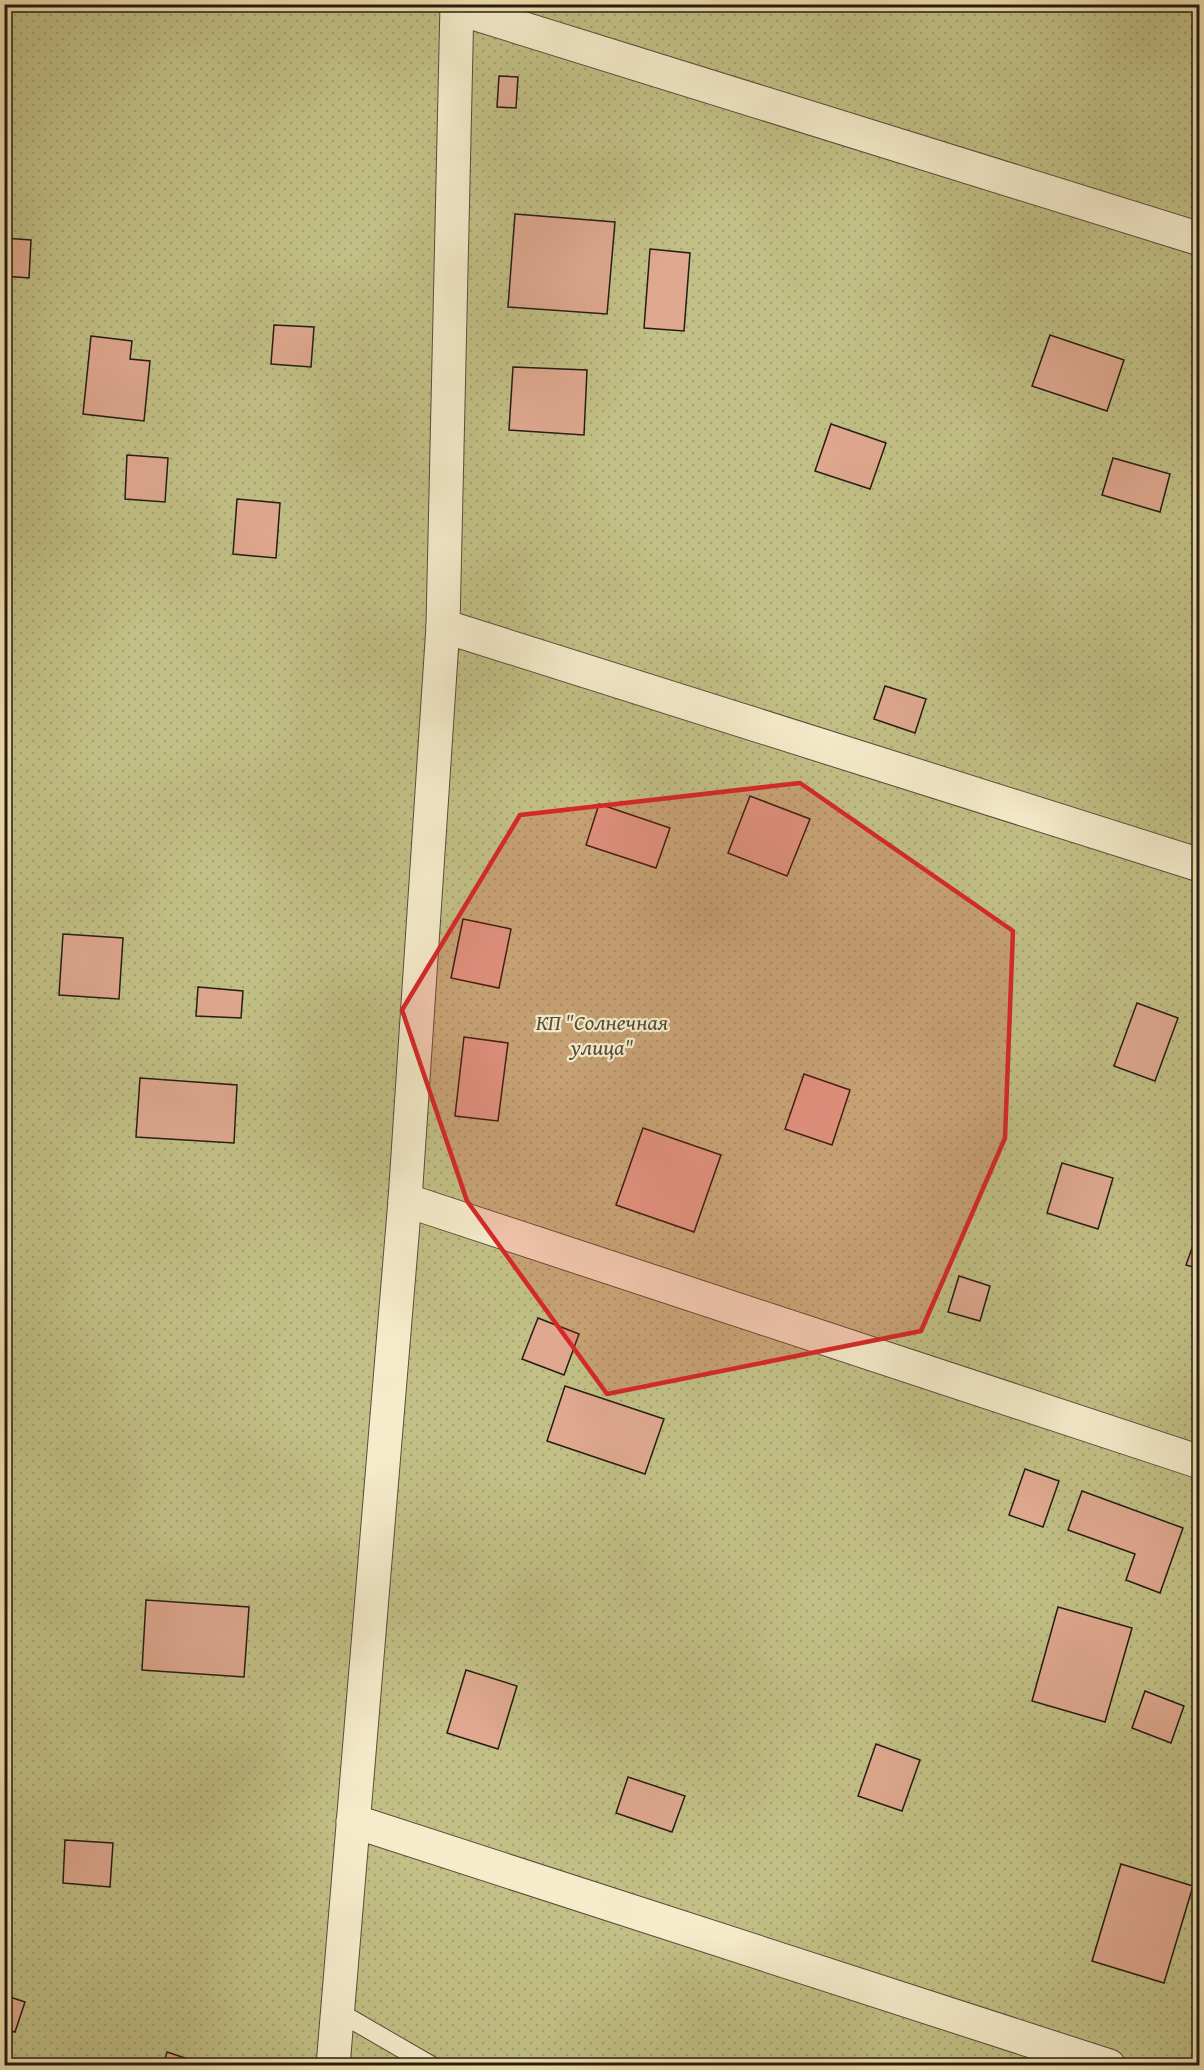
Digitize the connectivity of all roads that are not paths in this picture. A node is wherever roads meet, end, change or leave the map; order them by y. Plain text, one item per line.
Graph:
1 (457, 6) edge
2 (1200, 239) edge
3 (443, 626) junction
4 (1200, 865) edge
5 (405, 1200) junction
6 (1200, 1462) edge
7 (353, 1821) junction
8 (337, 2011) junction
9 (333, 2066) edge
10 (432, 2066) edge
11 (1109, 2066) edge

1 - 2 street
1 - 3 street
3 - 4 street
3 - 5 street
5 - 6 street
5 - 7 street
7 - 8 street
7 - 11 street
8 - 9 street
8 - 10 lane

